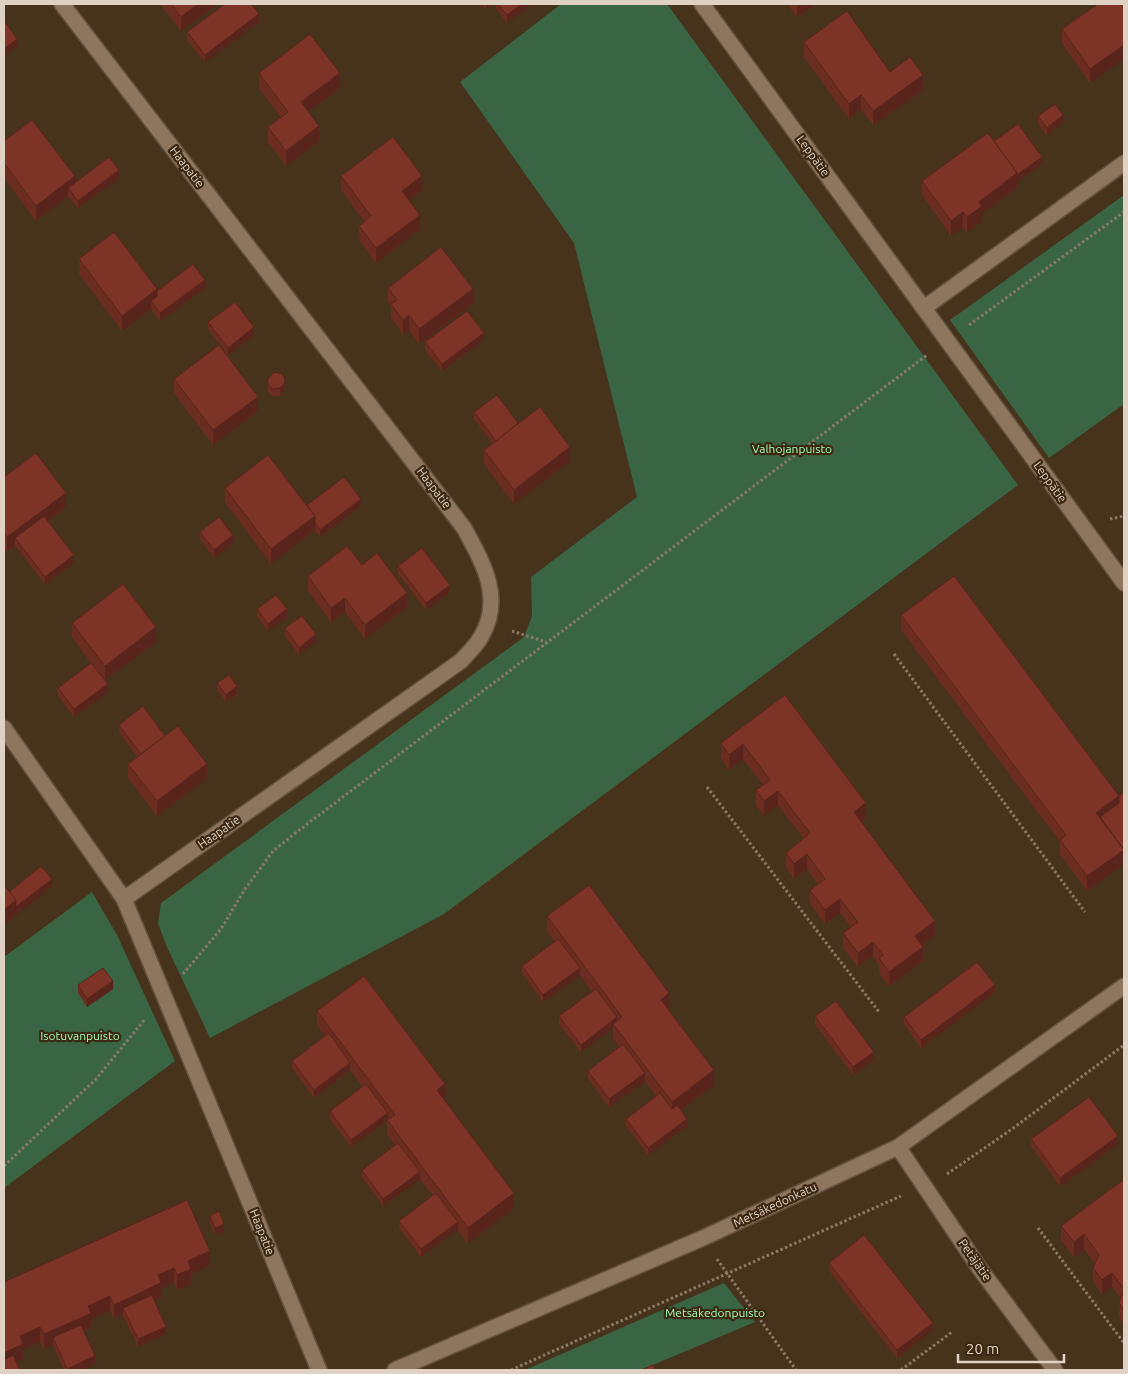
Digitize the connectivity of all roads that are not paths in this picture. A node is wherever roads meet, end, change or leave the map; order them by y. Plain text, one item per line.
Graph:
1 (62, 4) edge
2 (702, 4) edge
3 (1124, 163) edge
4 (924, 308) junction
5 (1124, 582) edge
6 (4, 728) edge
7 (124, 899) junction
8 (1124, 986) edge
9 (898, 1147) junction
10 (320, 1370) edge
11 (395, 1370) edge
12 (1056, 1370) edge

1 - 7 street, Haapatie
2 - 4 street, Leppätie
3 - 4 street
4 - 5 street, Leppätie
6 - 7 street, Haapatie
7 - 10 street, Haapatie
8 - 9 street, Metsäkedonkatu
9 - 11 street, Metsäkedonkatu
9 - 12 street, Petäjätie

